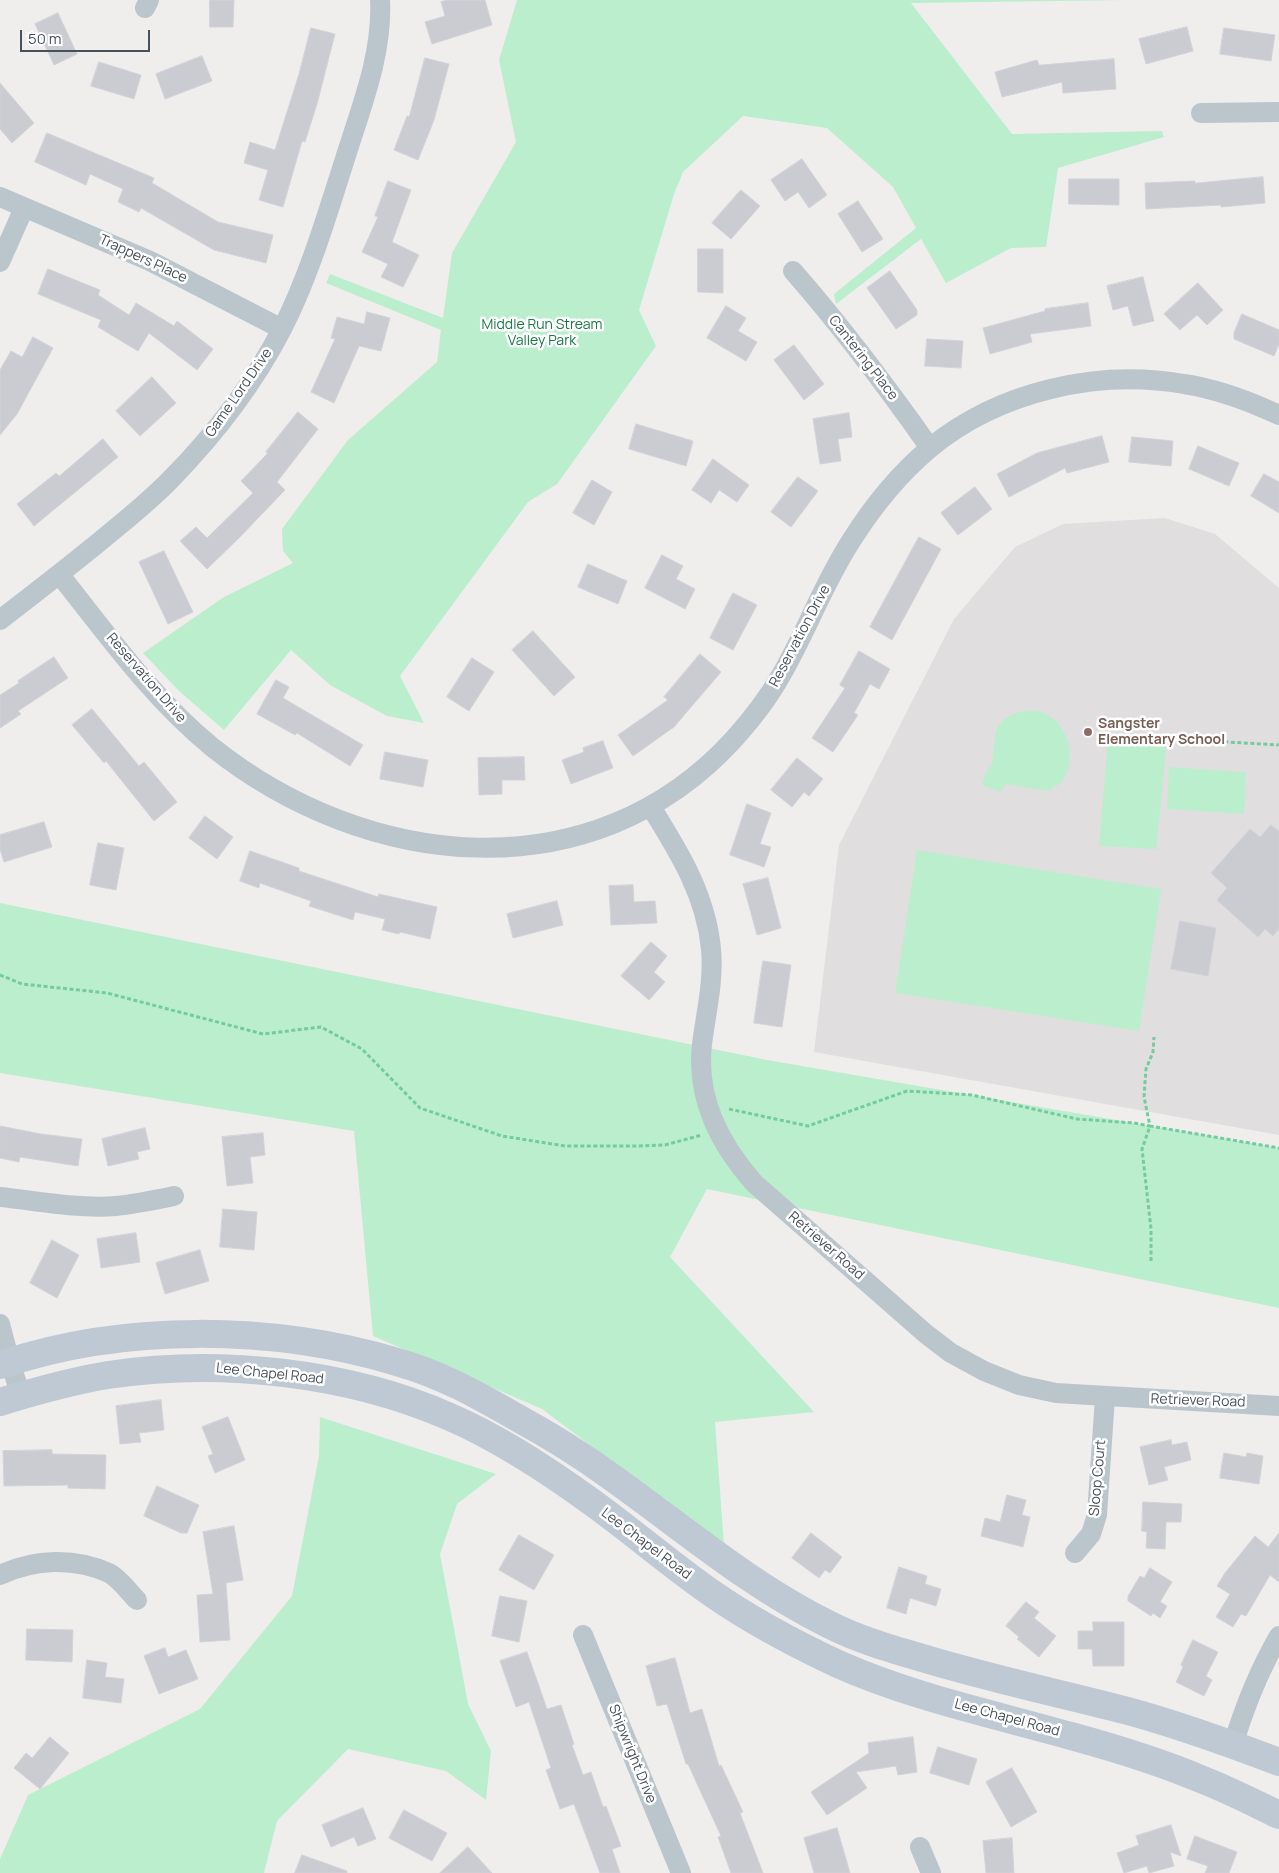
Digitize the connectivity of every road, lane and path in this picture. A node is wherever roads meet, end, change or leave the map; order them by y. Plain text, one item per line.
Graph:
1 (380, 0) edge
2 (1279, 112) edge
3 (1201, 113) dead end
4 (0, 197) edge
5 (24, 208) junction
6 (0, 262) edge
7 (793, 271) dead end
8 (282, 329) junction
9 (1279, 415) edge
10 (930, 448) junction
11 (59, 574) junction
12 (0, 620) edge
13 (1140, 737) dead end
14 (1279, 744) edge
15 (651, 806) junction
16 (0, 975) edge
17 (1154, 1037) dead end
18 (729, 1109) dead end
19 (1150, 1126) junction
20 (718, 1131) junction
21 (1279, 1148) edge
22 (174, 1196) dead end
23 (0, 1197) edge
24 (1151, 1261) dead end
25 (0, 1324) edge
26 (5, 1364) edge
27 (1105, 1397) junction
28 (10, 1399) edge
29 (1279, 1406) edge
30 (1075, 1553) dead end
31 (730, 1565) junction
32 (0, 1575) edge
33 (710, 1592) junction
34 (137, 1600) dead end
35 (583, 1635) dead end
36 (1279, 1636) edge
37 (1233, 1744) junction
38 (1279, 1762) edge
39 (1279, 1815) edge
40 (920, 1847) dead end
41 (681, 1873) edge
42 (930, 1873) edge

1 - 8 street, Game Lord Drive
2 - 3 street
4 - 5 street, Trappers Place
5 - 6 street
5 - 8 street, Trappers Place
7 - 10 street, Cantering Place
8 - 11 street, Game Lord Drive
9 - 10 street, Reservation Drive
10 - 15 street, Reservation Drive
11 - 12 street, Game Lord Drive
11 - 15 street, Reservation Drive
13 - 14 path
15 - 20 street, Retriever Road
16 - 20 path
17 - 19 path
18 - 19 path
19 - 21 path
19 - 24 path
20 - 27 street, Retriever Road
22 - 23 street
25 - 26 street
26 - 28 street
26 - 31 main road
27 - 29 street, Retriever Road
27 - 30 street, Sloop Court
28 - 33 main road, Lee Chapel Road
31 - 33 main road
31 - 37 main road
32 - 34 street
33 - 39 main road, Lee Chapel Road
35 - 41 street, Shipwright Drive
36 - 37 street
37 - 38 main road
40 - 42 street

